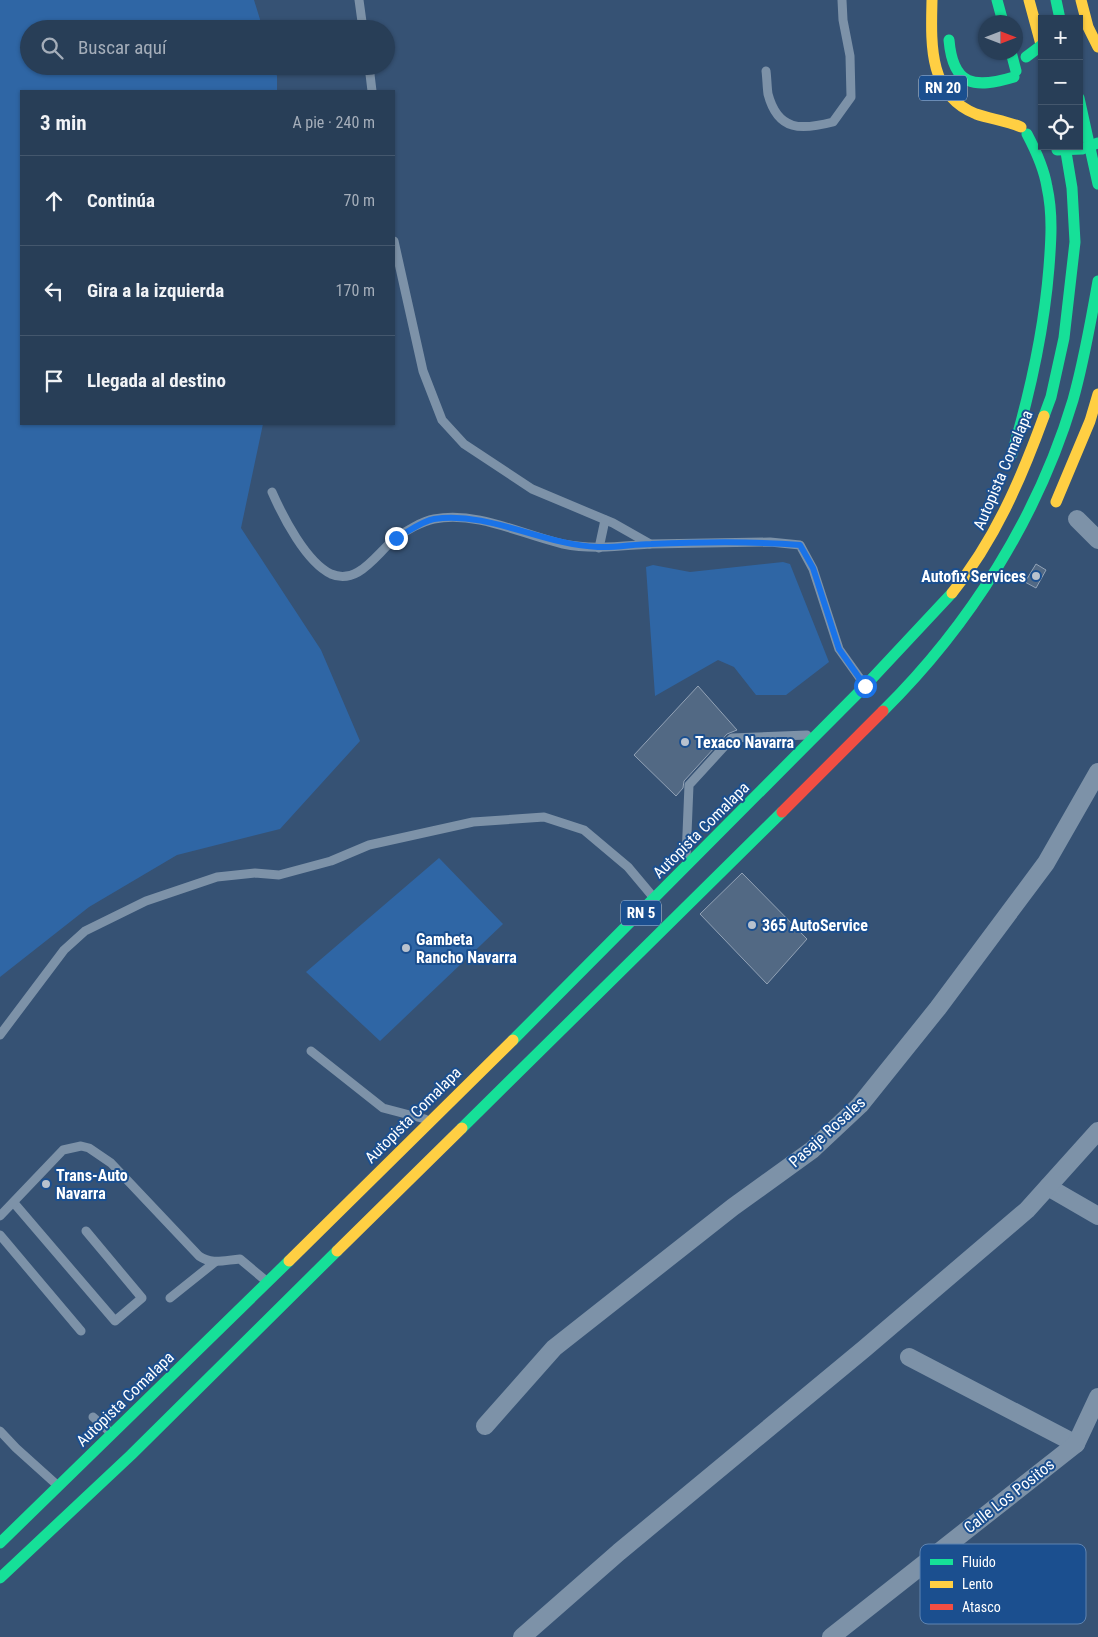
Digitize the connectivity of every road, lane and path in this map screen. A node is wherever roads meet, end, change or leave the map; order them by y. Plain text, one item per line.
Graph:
1 (358, 0) edge
2 (842, 0) edge
3 (932, 0) edge
4 (997, 0) edge
5 (1029, 0) edge
6 (1056, 0) edge
7 (1081, 0) edge
8 (1001, 15) edge
9 (1059, 15) edge
10 (361, 20) edge
11 (949, 28) dead end
12 (1038, 33) edge
13 (1083, 40) edge
14 (1098, 47) edge
15 (1038, 50) edge
16 (1012, 60) edge
17 (766, 71) dead end
18 (369, 75) edge
19 (1014, 78) junction
20 (372, 90) edge
21 (1081, 105) edge
22 (1014, 112) dead end
23 (1024, 130) junction
24 (1038, 142) edge
25 (1098, 142) edge
26 (1083, 149) edge
27 (1062, 150) edge
28 (1098, 184) edge
29 (395, 245) edge
30 (1098, 281) edge
31 (1098, 394) edge
32 (1007, 469) dead end
33 (272, 492) dead end
34 (1050, 514) dead end
35 (1077, 519) dead end
36 (606, 520) junction
37 (1098, 540) edge
38 (650, 544) junction
39 (600, 548) junction
40 (928, 601) dead end
41 (961, 641) dead end
42 (865, 686) junction
43 (900, 695) junction
44 (817, 735) junction
45 (1098, 772) edge
46 (685, 868) junction
47 (654, 899) junction
48 (0, 1034) edge
49 (311, 1052) dead end
50 (430, 1121) junction
51 (1098, 1131) edge
52 (1048, 1187) junction
53 (14, 1203) junction
54 (0, 1216) edge
55 (1098, 1216) edge
56 (86, 1231) dead end
57 (0, 1235) edge
58 (215, 1262) junction
59 (268, 1282) junction
60 (170, 1298) dead end
61 (81, 1331) dead end
62 (910, 1357) dead end
63 (1098, 1397) edge
64 (93, 1417) dead end
65 (484, 1426) dead end
66 (0, 1431) edge
67 (113, 1435) junction
68 (1076, 1444) junction
69 (59, 1486) junction
70 (0, 1543) edge
71 (949, 1544) edge
72 (920, 1567) edge
73 (0, 1578) edge
74 (522, 1637) edge
75 (831, 1637) edge

1 - 10 lane
2 - 17 lane
3 - 23 highway, RN 20
4 - 8 highway
5 - 12 highway
6 - 9 highway
7 - 14 highway
11 - 19 highway, RN 20
13 - 14 highway
15 - 19 highway, bridge
16 - 19 highway
18 - 20 lane
21 - 28 highway
22 - 23 highway, RN 20
23 - 24 highway, RN 20
23 - 32 highway
25 - 26 highway, RN 20, bridge
27 - 42 highway, Autopista Comalapa / RN 5
29 - 36 lane
30 - 43 highway, RN 5
31 - 34 highway
33 - 39 lane
35 - 37 street
36 - 38 lane
36 - 39 lane
38 - 39 lane
38 - 42 lane
40 - 42 highway
41 - 43 highway
42 - 44 highway, Autopista Comalapa / RN 5
43 - 73 highway, RN 5
44 - 46 highway, Autopista Comalapa / RN 5
44 - 46 lane
45 - 65 street, Pasaje Rosales
46 - 47 highway, Autopista Comalapa / RN 5
47 - 48 lane
47 - 50 highway, Autopista Comalapa / RN 5
49 - 50 lane
50 - 59 highway, Autopista Comalapa / RN 5
51 - 52 street
52 - 55 street
52 - 74 street
53 - 54 lane
53 - 56 lane
53 - 58 lane
57 - 61 lane
58 - 59 lane
58 - 60 lane
59 - 67 highway, Autopista Comalapa / RN 5
62 - 68 street
63 - 68 street, Calle Los Positos
64 - 67 lane
66 - 69 lane
67 - 69 highway, Autopista Comalapa / RN 5
68 - 71 street, Calle Los Positos
69 - 70 highway, Autopista Comalapa / RN 5
72 - 75 street, Calle Los Positos

